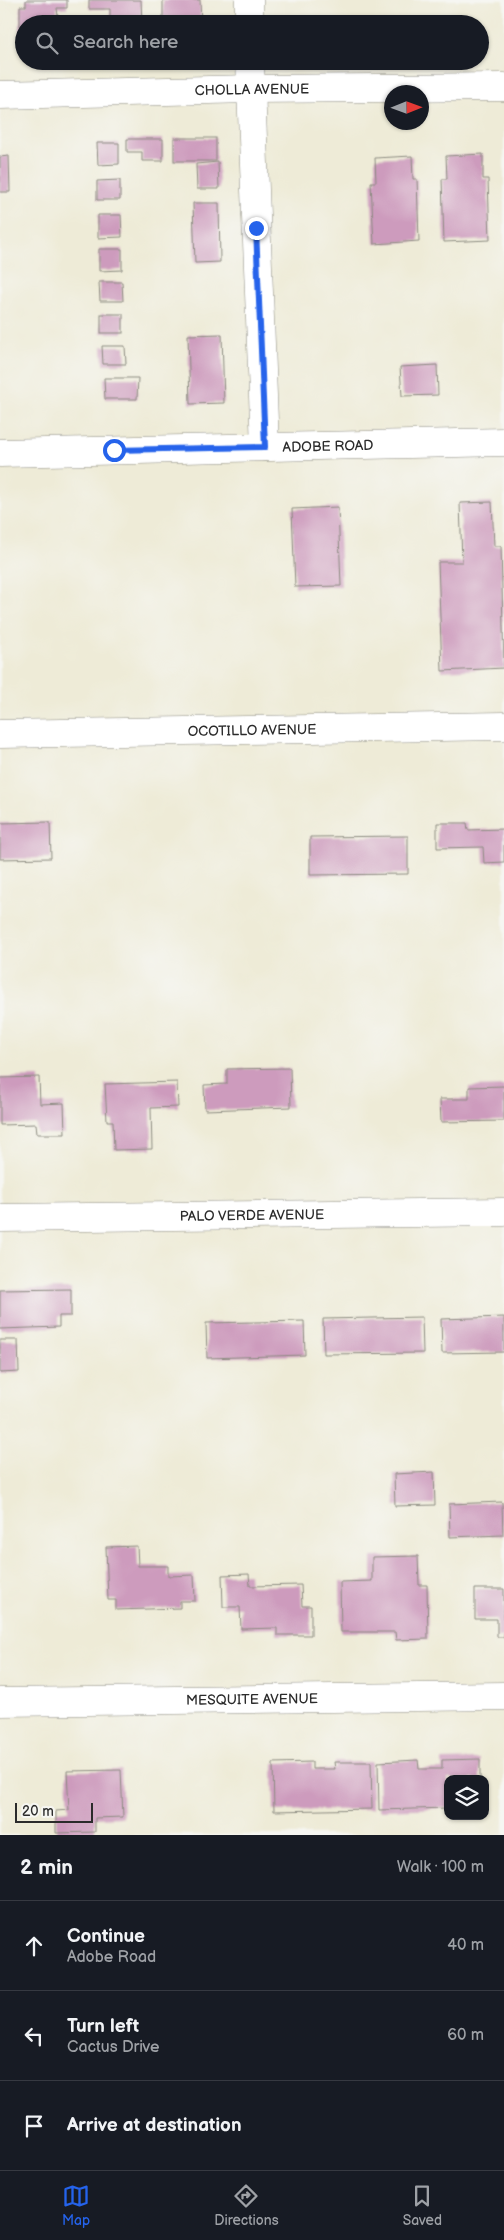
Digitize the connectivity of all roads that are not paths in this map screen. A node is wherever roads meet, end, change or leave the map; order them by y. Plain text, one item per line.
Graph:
1 (249, 0) edge
2 (249, 15) edge
3 (250, 70) edge
4 (504, 87) edge
5 (250, 89) junction
6 (0, 95) edge
7 (504, 442) edge
8 (265, 447) junction
9 (0, 453) edge
10 (504, 726) edge
11 (0, 734) edge
12 (504, 1212) edge
13 (0, 1218) edge
14 (504, 1696) edge
15 (0, 1702) edge

1 - 2 street
3 - 5 street
4 - 5 street, CHOLLA AVENUE
5 - 6 street, CHOLLA AVENUE
5 - 8 street
7 - 8 street, ADOBE ROAD
8 - 9 street, ADOBE ROAD
10 - 11 street, OCOTILLO AVENUE
12 - 13 street, PALO VERDE AVENUE
14 - 15 street, MESQUITE AVENUE

